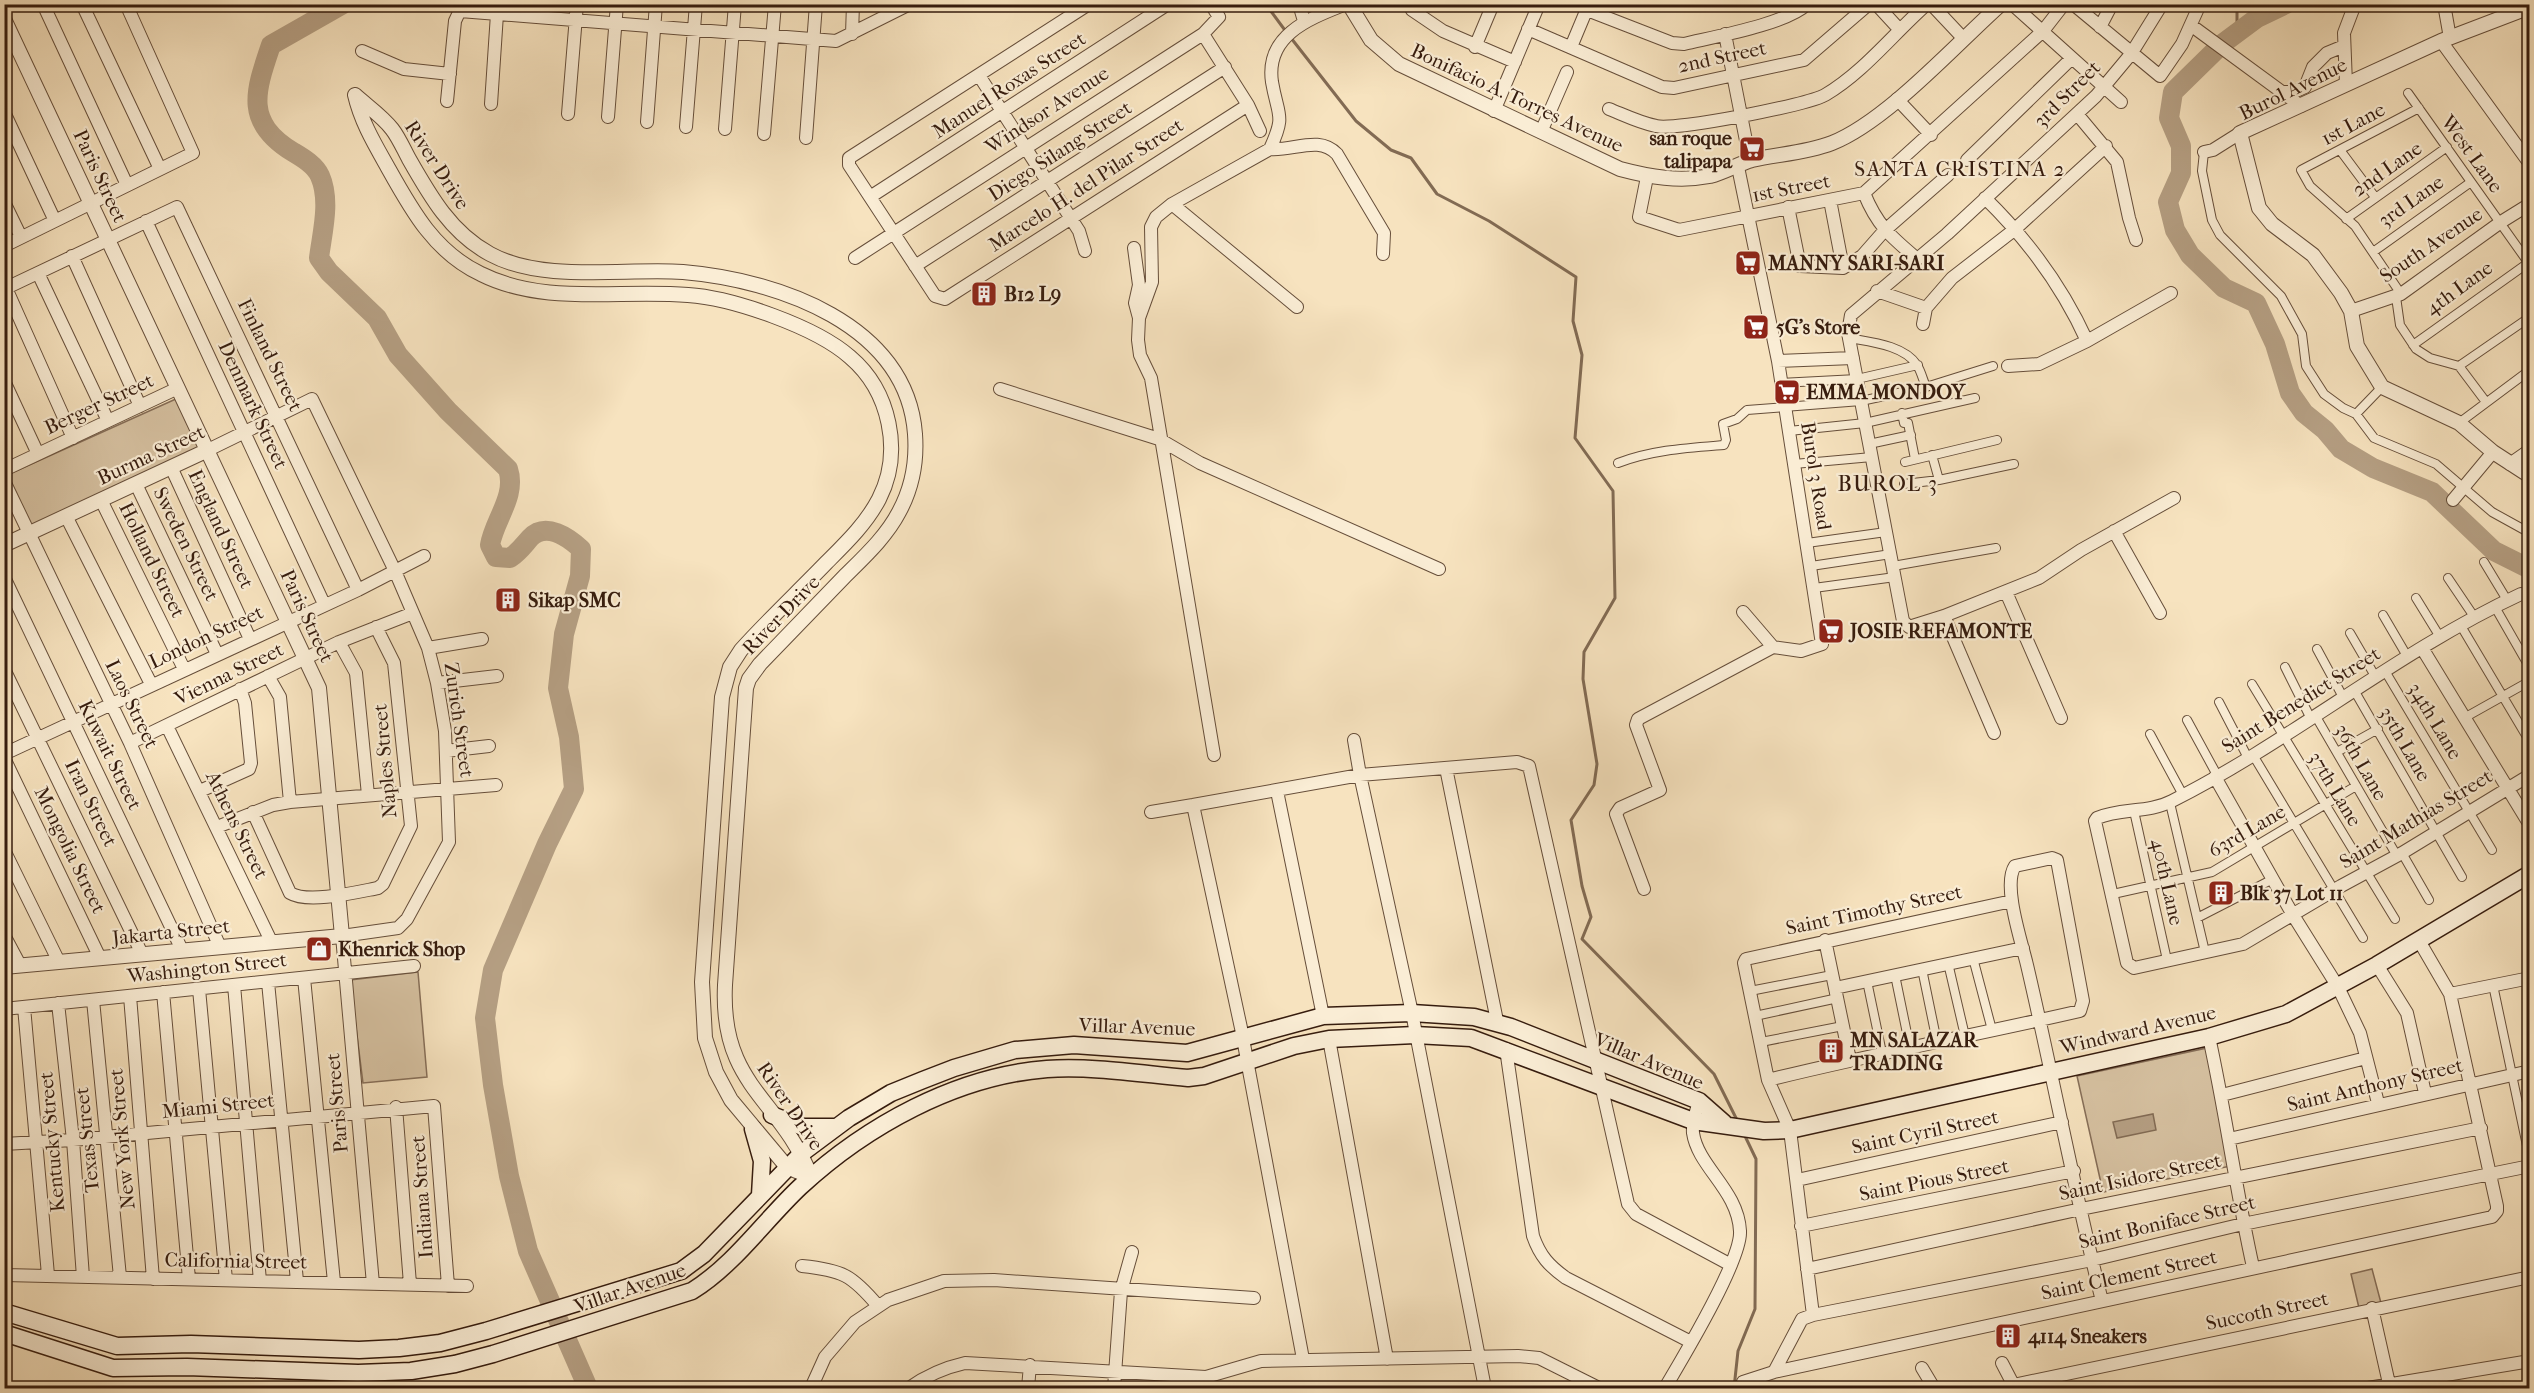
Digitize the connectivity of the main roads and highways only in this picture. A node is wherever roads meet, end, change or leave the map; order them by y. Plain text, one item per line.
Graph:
1 (2529, 874) edge
2 (772, 1115) road end
3 (1724, 1123) junction
4 (837, 1127) junction
5 (753, 1129) road end
6 (760, 1195) junction
7 (4, 1312) edge
8 (4, 1333) edge

1 - 3 main road, Windward Avenue
2 - 4 main road
3 - 4 main road, Villar Avenue
3 - 8 main road, Villar Avenue
4 - 6 main road, Villar Avenue
5 - 6 main road
6 - 7 main road, Villar Avenue

